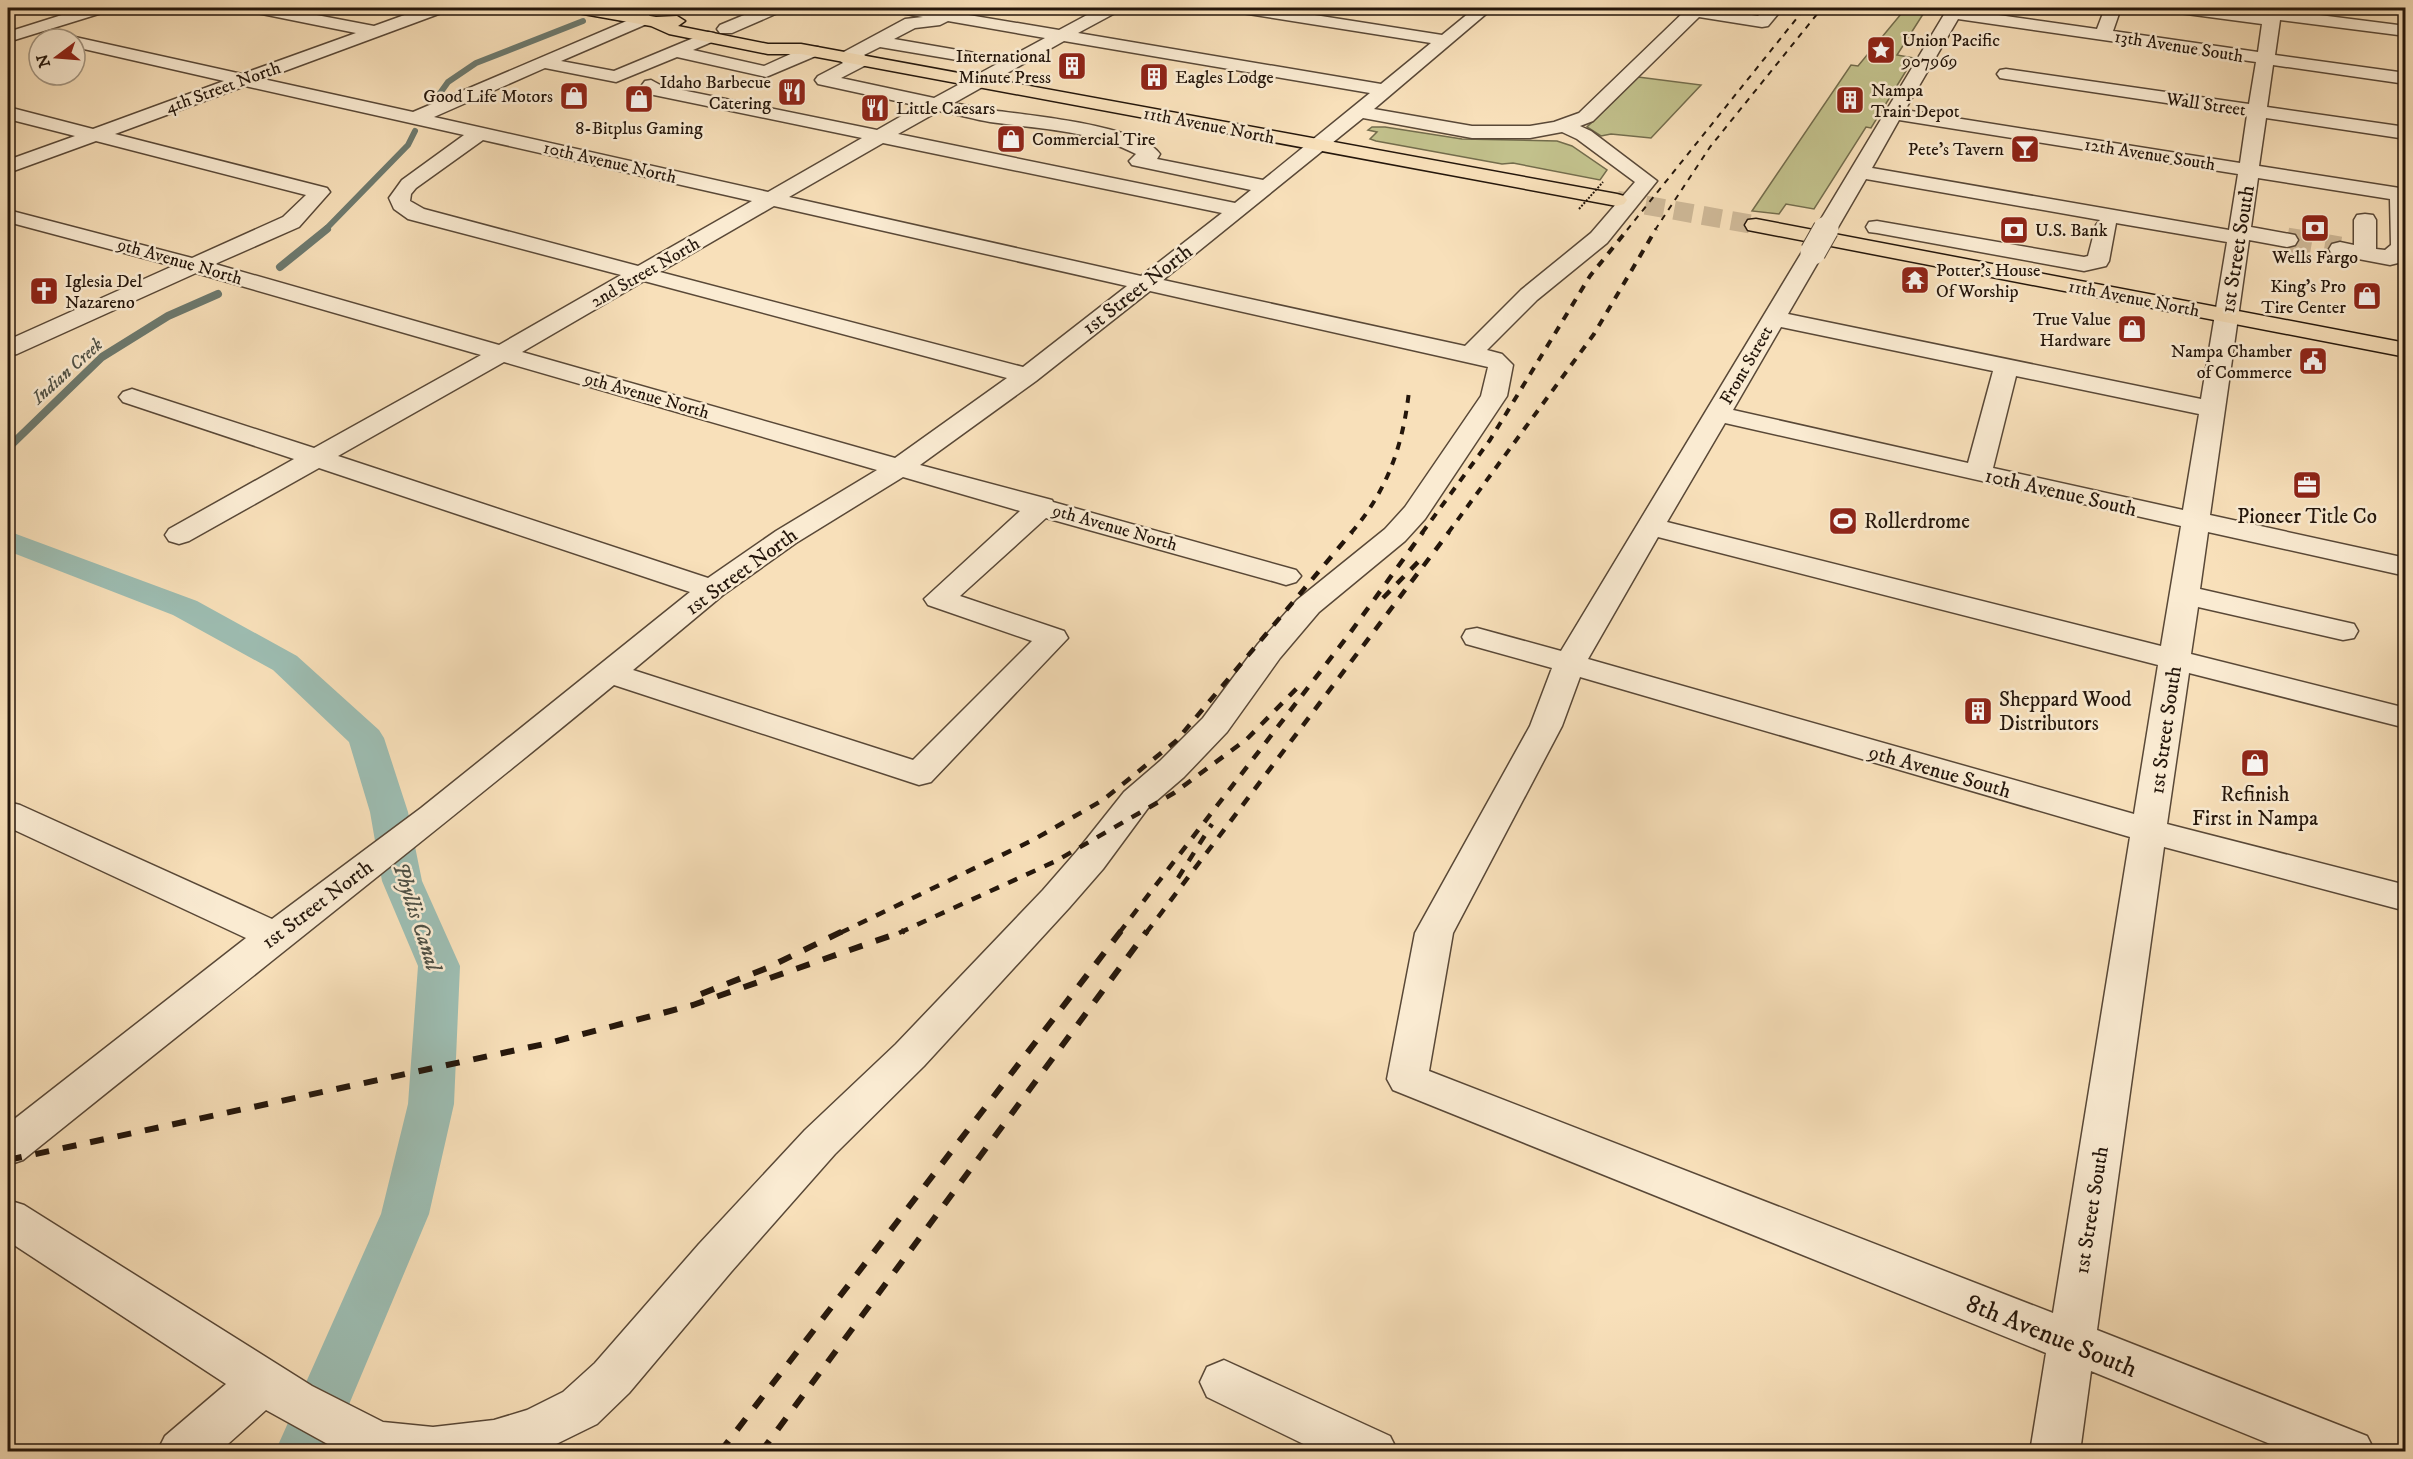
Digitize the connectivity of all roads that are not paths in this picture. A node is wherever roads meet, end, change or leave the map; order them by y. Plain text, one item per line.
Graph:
1 (99, 8) edge
2 (257, 8) edge
3 (438, 8) edge
4 (578, 8) edge
5 (774, 8) edge
6 (901, 8) edge
7 (1111, 8) edge
8 (1242, 8) edge
9 (1485, 8) edge
10 (1775, 8) edge
11 (2113, 8) edge
12 (2179, 8) edge
13 (1696, 9) edge
14 (1954, 10) edge
15 (2272, 14) edge
16 (952, 16) junction
17 (649, 21) junction
18 (8, 27) edge
19 (726, 29) junction
20 (25, 31) junction
21 (374, 31) junction
22 (2406, 31) edge
23 (1062, 35) junction
24 (2103, 35) junction
25 (8, 37) edge
26 (708, 37) junction
27 (1444, 40) junction
28 (876, 42) junction
29 (87, 45) edge
30 (806, 50) junction
31 (674, 51) junction
32 (969, 57) dead end
33 (710, 59) junction
34 (854, 59) junction
35 (2266, 59) junction
36 (543, 63) junction
37 (2006, 74) dead end
38 (616, 77) junction
39 (243, 79) junction
40 (2406, 79) edge
41 (980, 82) junction
42 (651, 85) junction
43 (1383, 90) junction
44 (938, 105) junction
45 (1121, 108) junction
46 (1358, 111) junction
47 (2257, 111) junction
48 (8, 112) edge
49 (1895, 114) junction
50 (416, 118) junction
51 (1566, 126) junction
52 (481, 132) junction
53 (1089, 132) junction
54 (2406, 133) edge
55 (95, 134) junction
56 (880, 136) junction
57 (1319, 145) junction
58 (1084, 158) dead end
59 (1117, 160) dead end
60 (1139, 161) junction
61 (8, 167) edge
62 (2249, 170) junction
63 (1860, 172) junction
64 (1060, 173) junction
65 (1268, 187) junction
66 (1897, 187) dead end
67 (2365, 189) junction
68 (2403, 194) edge
69 (773, 198) junction
70 (1617, 200) tunnel mouth
71 (1239, 210) junction
72 (8, 216) edge
73 (1957, 217) junction
74 (1756, 225) tunnel mouth
75 (2107, 225) junction
76 (1877, 227) dead end
77 (2239, 239) junction
78 (2287, 240) tunnel mouth
79 (2340, 249) tunnel mouth
80 (2365, 254) junction
81 (2398, 264) edge
82 (194, 265) junction
83 (643, 273) junction
84 (1144, 283) junction
85 (2227, 316) junction
86 (1773, 318) junction
87 (8, 349) edge
88 (2406, 350) edge
89 (503, 353) junction
90 (1470, 354) junction
91 (2006, 367) junction
92 (1027, 376) junction
93 (132, 397) dead end
94 (2213, 409) junction
95 (1718, 414) junction
96 (315, 457) junction
97 (899, 468) junction
98 (1978, 473) junction
99 (1042, 506) junction
100 (2197, 521) junction
101 (1651, 527) junction
102 (178, 535) dead end
103 (2406, 567) edge
104 (1286, 576) dead end
105 (712, 589) junction
106 (2185, 595) junction
107 (2343, 631) dead end
108 (1477, 636) dead end
109 (2175, 660) junction
110 (1569, 664) junction
111 (608, 672) junction
112 (2406, 718) edge
113 (1546, 726) joint
114 (8, 813) edge
115 (2150, 831) junction
116 (2406, 898) edge
117 (275, 936) junction
118 (8, 1148) edge
119 (8, 1218) edge
120 (2071, 1343) junction
121 (1224, 1382) dead end
122 (298, 1403) junction
123 (182, 1452) edge
124 (1373, 1452) edge
125 (2055, 1452) edge
126 (2350, 1452) edge

1 - 20 street
2 - 21 street
3 - 21 street, 4th Street North
4 - 17 main road, 11th Avenue North
5 - 19 street
6 - 16 street
7 - 23 street, 2nd Street North
8 - 27 street
9 - 27 street, 1st Street North
10 - 13 street
11 - 24 street
12 - 15 street
13 - 51 street
14 - 24 street, 13th Avenue South
14 - 49 street, Front Street
15 - 22 street
15 - 35 street, 1st Street South
16 - 23 street
16 - 28 street
17 - 19 main road, 11th Avenue North
17 - 26 main road, 11th Avenue North
17 - 36 street
18 - 20 street
19 - 30 main road, 11th Avenue North
20 - 25 street
21 - 39 street, 4th Street North
23 - 41 street, 2nd Street North
23 - 43 street
24 - 35 street, 13th Avenue South
26 - 30 main road, 11th Avenue North
26 - 31 street
27 - 43 street, 1st Street North
28 - 32 street
28 - 34 street
29 - 39 street, 10th Avenue North
30 - 33 street
30 - 34 main road, 11th Avenue North
31 - 33 street
31 - 38 street
33 - 42 street
34 - 41 main road, 11th Avenue North
34 - 44 street
35 - 40 street, 13th Avenue South
35 - 47 street, 1st Street South
36 - 38 street
36 - 50 street
37 - 47 street, Wall Street
38 - 42 street
39 - 50 street, 10th Avenue North
39 - 55 street, 4th Street North
41 - 44 street, 2nd Street North
41 - 45 main road, 11th Avenue North
42 - 56 street
43 - 46 street, 1st Street North
44 - 53 street
44 - 56 street, 2nd Street North
45 - 53 street
45 - 57 main road, 11th Avenue North
46 - 51 street
46 - 57 street, 1st Street North
47 - 54 street, Wall Street
47 - 62 street, 1st Street South
48 - 55 street
49 - 62 street, 12th Avenue South
49 - 63 street, Front Street
50 - 52 street, 10th Avenue North
51 - 90 street
52 - 69 street, 10th Avenue North
52 - 83 street
53 - 60 street
55 - 61 street, 4th Street North
55 - 82 street
56 - 64 street
56 - 69 street, 2nd Street North
57 - 65 street, 1st Street North
57 - 70 main road, 11th Avenue North
58 - 64 street
59 - 60 street
60 - 65 street
62 - 67 street, 12th Avenue South
62 - 77 street, 1st Street South
63 - 77 street
63 - 86 street, Front Street, bridge
64 - 71 street
65 - 71 street, 1st Street North
66 - 73 street
67 - 68 street, 12th Avenue South
67 - 80 street
68 - 81 street
69 - 83 street, 2nd Street North
69 - 84 street, 10th Avenue North
71 - 84 street, 1st Street North
72 - 82 street, 9th Avenue North
73 - 75 street
73 - 75 street
73 - 76 street
74 - 85 main road, 11th Avenue North
75 - 77 street
77 - 78 street
77 - 85 street, 1st Street South
79 - 80 street
80 - 81 street
82 - 87 street
82 - 89 street, 9th Avenue North
83 - 89 street, 2nd Street North
83 - 92 street
84 - 90 street, 10th Avenue North
84 - 92 street, 1st Street North
85 - 88 main road, 11th Avenue North
85 - 94 street, 1st Street South
86 - 91 street
86 - 95 street, Front Street
89 - 96 street, 2nd Street North
89 - 97 street, 9th Avenue North
90 - 122 street, 10th Avenue North
91 - 94 street
91 - 98 street
92 - 97 street, 1st Street North
93 - 96 street
94 - 100 street, 1st Street South
95 - 98 street, 10th Avenue South
95 - 101 street, Front Street
96 - 102 street, 2nd Street North
96 - 105 street
97 - 99 street, 9th Avenue North
97 - 105 street, 1st Street North
98 - 100 street, 10th Avenue South
99 - 104 street, 9th Avenue North
99 - 111 street
100 - 103 street, 10th Avenue South
100 - 106 street, 1st Street South
101 - 109 street
101 - 110 street, Front Street
105 - 111 street, 1st Street North
106 - 107 street
106 - 109 street, 1st Street South
108 - 110 street, 9th Avenue South
109 - 112 street
109 - 115 street, 1st Street South
110 - 113 street, Front Street
110 - 115 street, 9th Avenue South
111 - 117 street, 1st Street North
113 - 120 street, 8th Avenue South
114 - 117 street
115 - 116 street, 9th Avenue South
115 - 120 street, 1st Street South
117 - 118 street, 1st Street North
119 - 122 street
120 - 125 street, 1st Street South
120 - 126 street, 8th Avenue South
121 - 124 street
122 - 123 street

